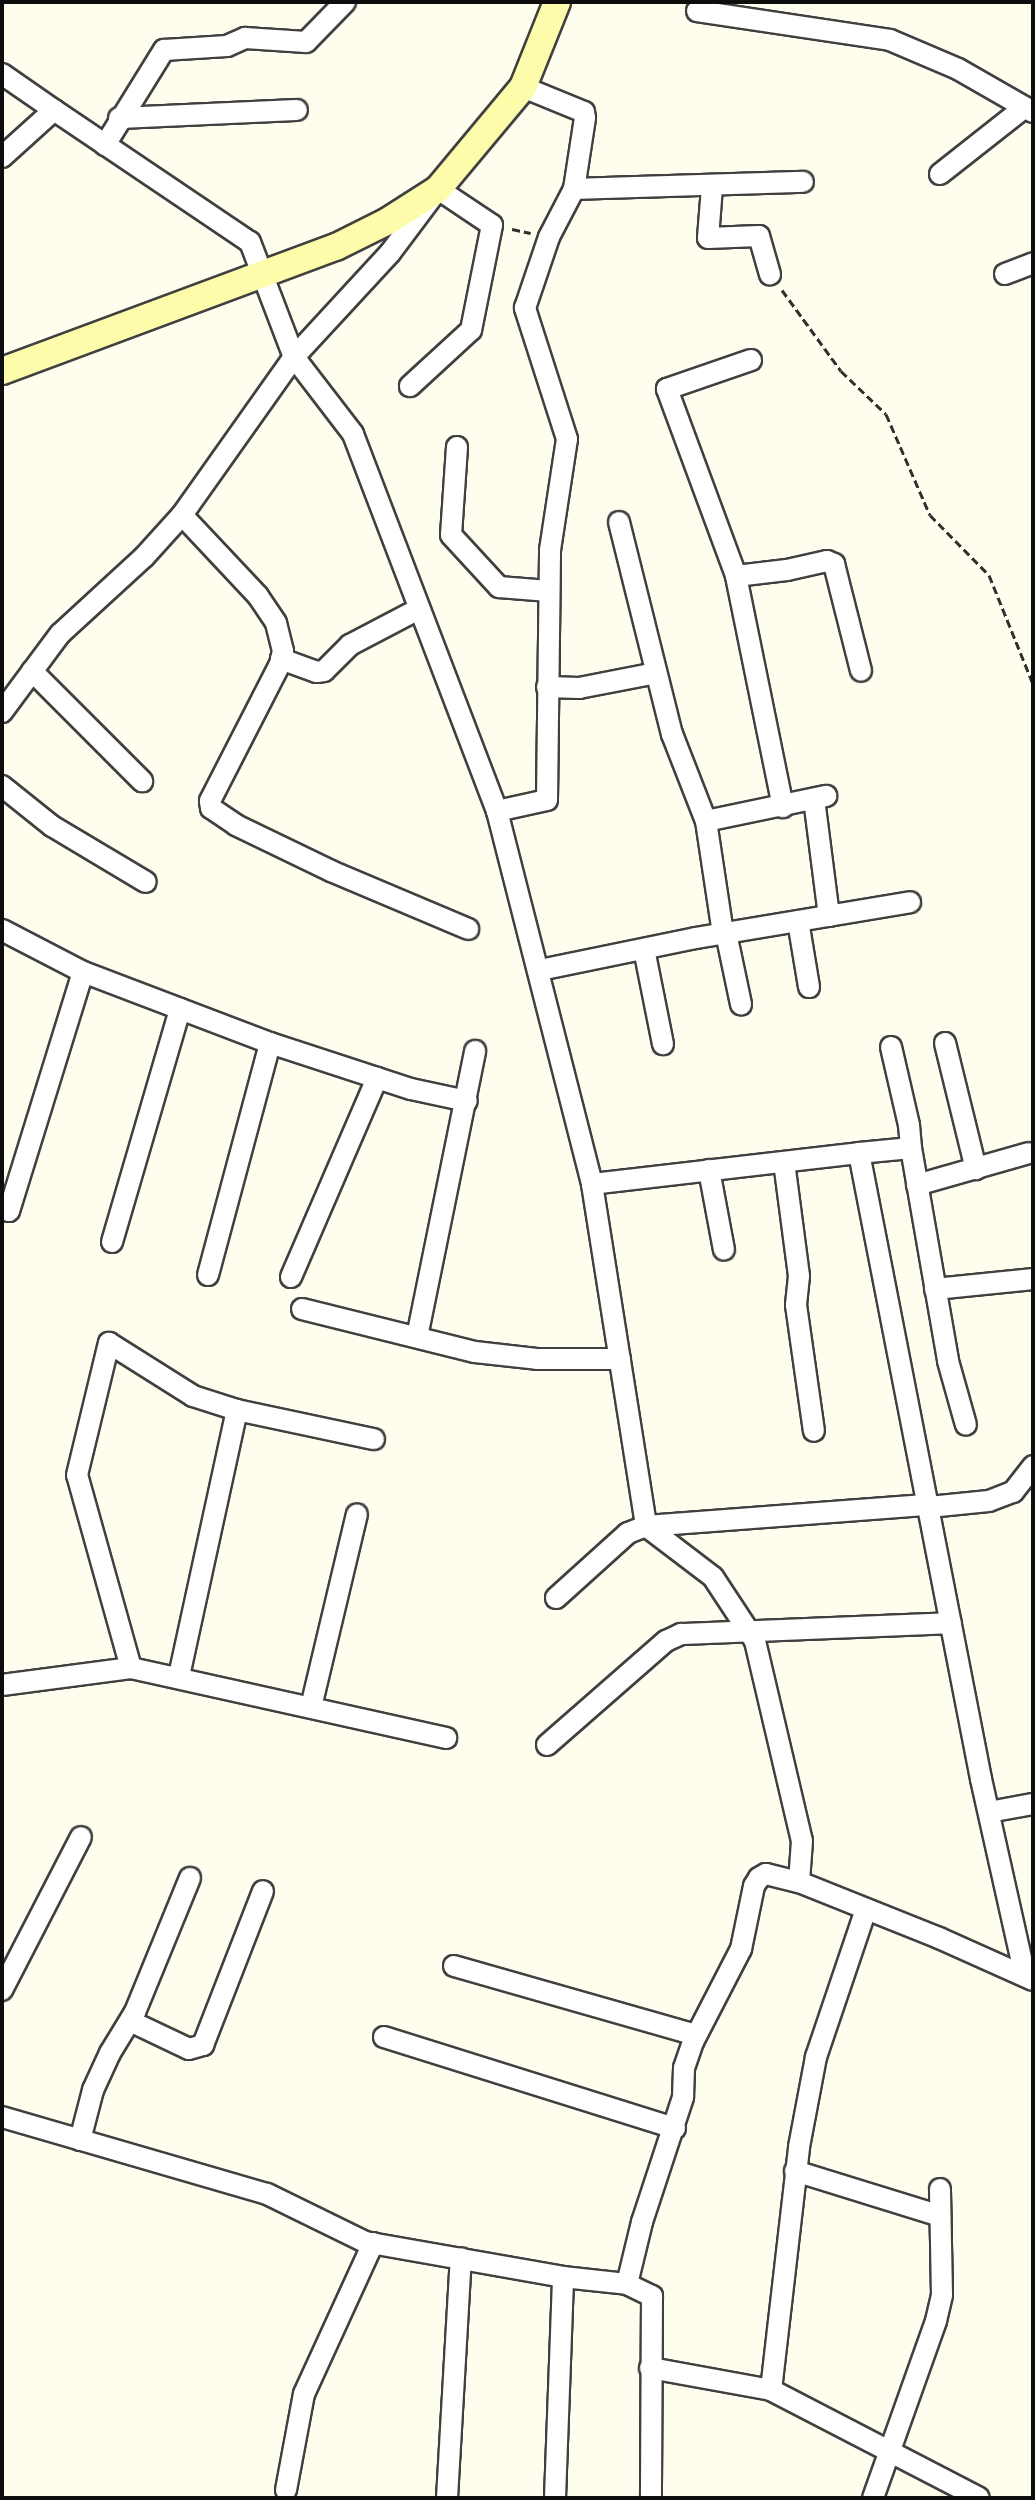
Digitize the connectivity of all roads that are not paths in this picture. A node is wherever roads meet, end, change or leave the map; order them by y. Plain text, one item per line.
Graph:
1 (345, 2) edge
2 (557, 2) edge
3 (697, 11) dead end
4 (2, 74) edge
5 (523, 87) junction
6 (1029, 109) edge
7 (54, 110) junction
8 (297, 110) dead end
9 (119, 118) junction
10 (105, 145) junction
11 (2, 157) edge
12 (940, 174) dead end
13 (803, 182) dead end
14 (712, 187) junction
15 (438, 189) junction
16 (574, 189) junction
17 (1033, 263) edge
18 (770, 274) road end
19 (1005, 274) dead end
20 (263, 275) junction
21 (294, 357) junction
22 (751, 360) dead end
23 (2, 371) edge
24 (410, 386) dead end
25 (457, 447) dead end
26 (182, 515) junction
27 (619, 522) dead end
28 (736, 576) junction
29 (549, 591) junction
30 (419, 609) junction
31 (281, 659) junction
32 (32, 671) junction
33 (861, 671) dead end
34 (656, 673) junction
35 (547, 687) junction
36 (2, 712) edge
37 (142, 781) dead end
38 (2, 786) edge
39 (783, 807) junction
40 (497, 811) junction
41 (706, 821) junction
42 (146, 882) dead end
43 (910, 902) dead end
44 (829, 916) junction
45 (798, 921) junction
46 (468, 929) dead end
47 (2, 930) edge
48 (725, 933) junction
49 (644, 949) junction
50 (540, 970) junction
51 (83, 972) junction
52 (809, 987) dead end
53 (741, 1004) dead end
54 (180, 1009) junction
55 (270, 1043) junction
56 (945, 1043) dead end
57 (663, 1044) dead end
58 (891, 1047) dead end
59 (475, 1051) dead end
60 (377, 1078) junction
61 (467, 1101) junction
62 (911, 1148) junction
63 (859, 1153) junction
64 (1029, 1153) dead end
65 (784, 1162) junction
66 (976, 1169) junction
67 (709, 1170) junction
68 (592, 1184) junction
69 (917, 1185) junction
70 (2, 1209) edge
71 (112, 1242) dead end
72 (724, 1250) dead end
73 (208, 1275) dead end
74 (291, 1277) dead end
75 (1033, 1279) edge
76 (935, 1289) junction
77 (302, 1309) dead end
78 (417, 1337) junction
79 (620, 1359) junction
80 (237, 1410) junction
81 (966, 1425) dead end
82 (814, 1431) dead end
83 (374, 1439) dead end
84 (1033, 1466) edge
85 (929, 1506) junction
86 (357, 1514) dead end
87 (646, 1526) junction
88 (556, 1598) dead end
89 (951, 1623) junction
90 (748, 1631) junction
91 (131, 1668) junction
92 (179, 1676) junction
93 (2, 1685) edge
94 (311, 1707) junction
95 (446, 1738) dead end
96 (547, 1745) dead end
97 (1033, 1804) edge
98 (989, 1812) junction
99 (81, 1837) dead end
100 (190, 1878) dead end
101 (799, 1882) junction
102 (263, 1891) dead end
103 (866, 1909) junction
104 (454, 1966) dead end
105 (1029, 1978) edge
106 (2, 1990) edge
107 (130, 2021) junction
108 (696, 2035) junction
109 (384, 2037) dead end
110 (2, 2117) edge
111 (675, 2128) junction
112 (80, 2140) junction
113 (795, 2171) junction
114 (940, 2189) dead end
115 (940, 2216) junction
116 (373, 2243) junction
117 (461, 2258) junction
118 (563, 2277) junction
119 (627, 2284) junction
120 (650, 2368) junction
121 (771, 2390) junction
122 (890, 2454) junction
123 (286, 2490) dead end
124 (447, 2498) edge
125 (555, 2498) edge
126 (651, 2498) edge
127 (873, 2498) edge
128 (979, 2498) edge

1 - 9 street
2 - 5 main road
3 - 6 street
4 - 7 street
5 - 15 main road
5 - 16 street
6 - 12 street
7 - 10 street
7 - 11 street
8 - 9 street
9 - 10 street
10 - 20 street
13 - 14 street
14 - 16 street
14 - 18 street
15 - 20 main road
15 - 21 street
15 - 24 street
16 - 29 street
17 - 19 street
20 - 21 street
20 - 23 main road
21 - 26 street
21 - 30 street
22 - 28 street
25 - 29 street
26 - 31 street
26 - 32 street
27 - 34 street
28 - 33 street
28 - 39 street
29 - 35 street
30 - 31 street
30 - 40 street
31 - 46 street
32 - 36 street
32 - 37 street
34 - 35 street
34 - 41 street
35 - 40 street
38 - 42 street
39 - 41 street
39 - 44 street
40 - 50 street
41 - 48 street
43 - 44 street
44 - 45 street
45 - 48 street
45 - 52 street
47 - 51 street
48 - 49 street
48 - 53 street
49 - 50 street
49 - 57 street
50 - 68 street
51 - 54 street
51 - 70 street
54 - 55 street
54 - 71 street
55 - 60 street
55 - 73 street
56 - 66 street
58 - 62 street
59 - 61 street
60 - 61 street
60 - 74 street
61 - 78 street
62 - 63 street
62 - 69 street
63 - 65 street
63 - 85 street
64 - 66 street
65 - 67 street
65 - 82 street
66 - 69 street
67 - 68 street
67 - 72 street
68 - 79 street
69 - 76 street
75 - 76 street
76 - 81 street
77 - 78 street
78 - 79 street
79 - 87 street
80 - 83 street
80 - 91 street
80 - 92 street
84 - 85 street
85 - 87 street
85 - 89 street
86 - 94 street
87 - 88 street
87 - 90 street
89 - 90 street
89 - 98 street
90 - 96 street
90 - 101 street
91 - 92 street
91 - 93 street
92 - 94 street
94 - 95 street
97 - 98 street
98 - 105 street
99 - 106 street
100 - 107 street
101 - 103 street
101 - 108 street
102 - 107 street
103 - 105 street
103 - 113 street
104 - 108 street
107 - 112 street
108 - 111 street
109 - 111 street
110 - 112 street
111 - 119 street
112 - 116 street
113 - 115 street
113 - 121 street
114 - 115 street
115 - 122 street
116 - 117 street
116 - 123 street
117 - 118 street
117 - 124 street
118 - 119 street
118 - 125 street
119 - 120 street
120 - 121 street
120 - 126 street
121 - 122 street
122 - 127 street
122 - 128 street

